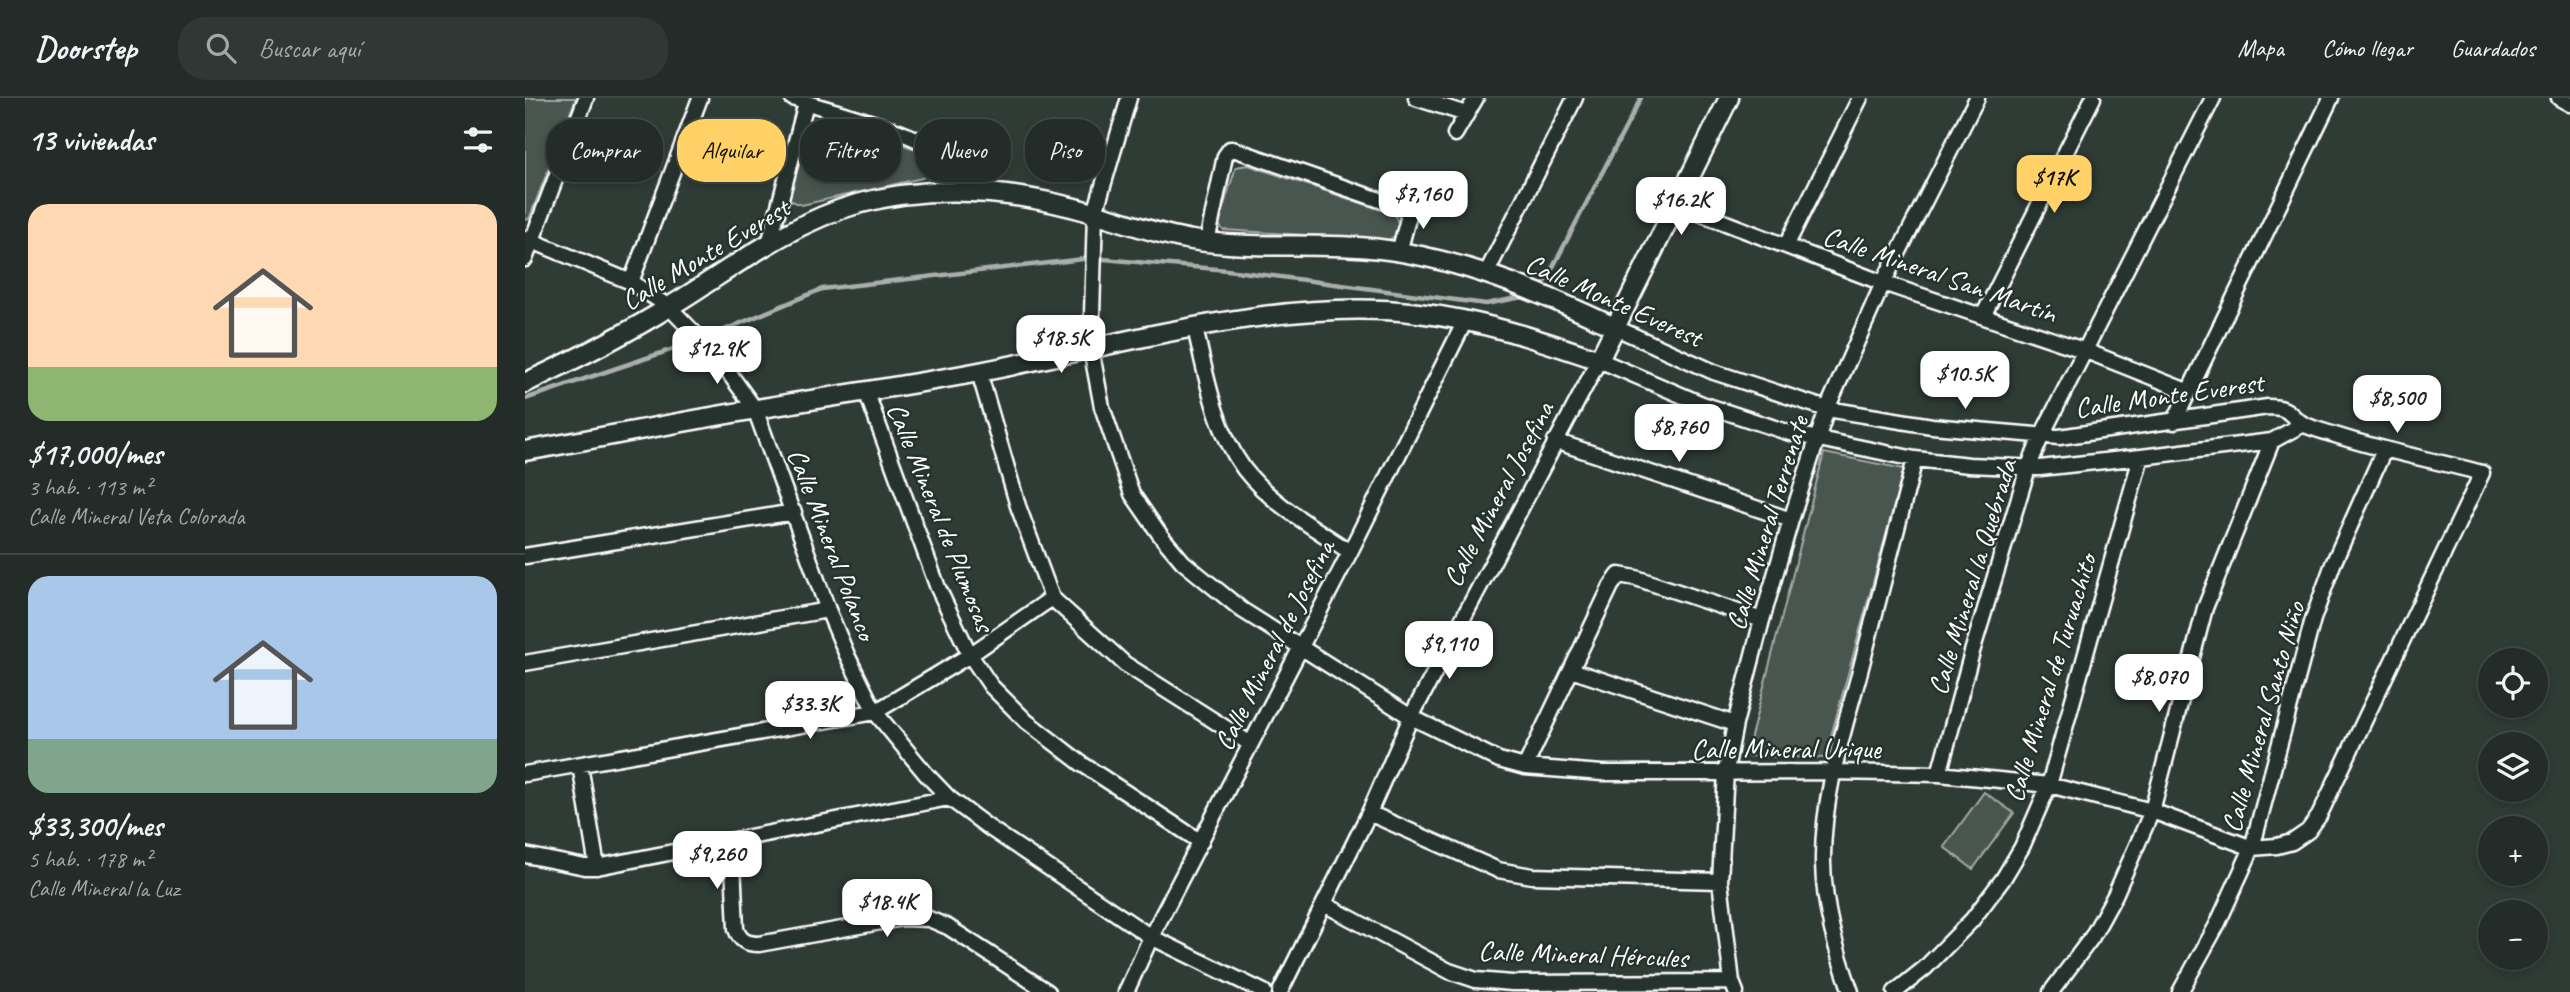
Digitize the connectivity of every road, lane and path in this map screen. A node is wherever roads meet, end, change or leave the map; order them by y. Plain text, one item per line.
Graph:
1 (586, 98) edge
2 (700, 98) edge
3 (1416, 98) edge
4 (1476, 98) edge
5 (1575, 98) edge
6 (1729, 98) edge
7 (1860, 98) edge
8 (1977, 98) edge
9 (2093, 98) edge
10 (2213, 98) edge
11 (2331, 98) edge
12 (2559, 98) edge
13 (1126, 99) edge
14 (799, 100) edge
15 (2570, 104) edge
16 (1466, 114) junction
17 (1455, 134) dead end
18 (967, 190) junction
19 (1676, 204) junction
20 (1095, 213) junction
21 (529, 240) edge
22 (1207, 242) junction
23 (769, 244) junction
24 (1786, 246) junction
25 (1399, 252) junction
26 (525, 259) edge
27 (1486, 274) junction
28 (631, 282) junction
29 (1883, 282) junction
30 (669, 307) junction
31 (1983, 316) junction
32 (1465, 321) junction
33 (1614, 327) junction
34 (1195, 328) junction
35 (1091, 349) junction
36 (2086, 351) junction
37 (1599, 360) junction
38 (979, 372) junction
39 (525, 383) edge
40 (866, 391) junction
41 (2187, 391) junction
42 (755, 409) junction
43 (1828, 409) junction
44 (2174, 422) junction
45 (2303, 424) junction
46 (2042, 435) junction
47 (1816, 439) junction
48 (1555, 441) junction
49 (2272, 441) junction
50 (2384, 450) junction
51 (525, 451) edge
52 (2141, 457) junction
53 (1915, 459) junction
54 (2028, 468) junction
55 (795, 512) junction
56 (1791, 520) junction
57 (1350, 552) junction
58 (525, 556) edge
59 (1052, 598) junction
60 (828, 610) junction
61 (1762, 620) junction
62 (1301, 647) junction
63 (970, 654) junction
64 (525, 663) edge
65 (1571, 670) junction
66 (876, 712) junction
67 (1411, 717) junction
68 (1735, 724) junction
69 (1249, 743) junction
70 (580, 765) junction
71 (1525, 767) junction
72 (1725, 771) junction
73 (1833, 772) junction
74 (525, 774) edge
75 (1939, 774) junction
76 (2049, 785) junction
77 (949, 799) junction
78 (2152, 811) junction
79 (1369, 813) junction
80 (732, 841) junction
81 (1201, 842) junction
82 (2292, 842) joint
83 (2252, 848) junction
84 (525, 855) edge
85 (597, 867) junction
86 (1720, 881) junction
87 (1324, 904) junction
88 (1151, 937) junction
89 (1734, 987) edge
90 (1048, 992) edge
91 (1126, 992) edge
92 (1264, 992) edge
93 (1280, 992) edge
94 (1851, 992) edge
95 (1895, 992) edge
96 (2051, 992) edge
97 (2180, 992) edge

1 - 21 street
2 - 28 street
3 - 16 street
4 - 16 street
5 - 27 street
6 - 19 street, Calle Mineral Josefina
7 - 24 street
8 - 29 street, Calle Mineral Terrenate
9 - 31 street
10 - 36 street, Calle Mineral la Quebrada
11 - 41 street
12 - 15 street
13 - 20 street, Calle Mineral Urique
14 - 18 street
14 - 23 street
16 - 17 street
18 - 20 street, Calle Monte Everest
18 - 23 street, Calle Monte Everest
19 - 24 street, Calle Mineral San Martín
19 - 33 street, Calle Mineral Josefina
20 - 22 street, Calle Monte Everest
20 - 35 street, Calle Mineral Urique
21 - 26 street
21 - 28 street, Calle Mineral Polanco
22 - 25 street, Calle Monte Everest
22 - 25 street
23 - 30 street, Calle Monte Everest
24 - 29 street, Calle Mineral San Martín
25 - 27 street, Calle Monte Everest
27 - 33 street, Calle Monte Everest
28 - 30 street, Calle Mineral Polanco
29 - 31 street, Calle Mineral San Martín
29 - 43 street, Calle Mineral Terrenate
30 - 39 street, Calle Monte Everest
30 - 42 street, Calle Mineral Polanco
31 - 36 street, Calle Mineral San Martín
32 - 34 street, Calle Monte Everest
32 - 37 street, Calle Monte Everest
32 - 57 street, Calle Mineral de Josefina
33 - 37 street, Calle Mineral Josefina
33 - 43 street, Calle Monte Everest
34 - 35 street, Calle Monte Everest
34 - 57 street
35 - 38 street, Calle Monte Everest
35 - 62 street, Calle Mineral Urique
36 - 41 street, Calle Mineral San Martín
36 - 46 street, Calle Mineral la Quebrada
37 - 47 street, Calle Monte Everest
37 - 48 street, Calle Mineral Josefina
38 - 40 street, Calle Monte Everest
38 - 59 street
40 - 42 street, Calle Monte Everest
40 - 63 street, Calle Mineral de Plumosas
41 - 44 street
42 - 51 street, Calle Monte Everest
42 - 55 street, Calle Mineral Polanco
43 - 46 street, Calle Monte Everest
43 - 47 street, Calle Mineral Terrenate
44 - 45 street, Calle Monte Everest
44 - 46 street, Calle Monte Everest
45 - 49 street, Calle Monte Everest
45 - 50 street, Calle Monte Everest
46 - 54 street, Calle Mineral la Quebrada
47 - 53 street, Calle Monte Everest
47 - 56 street, Calle Mineral Terrenate
48 - 56 street
48 - 67 street, Calle Mineral Josefina
49 - 52 street, Calle Monte Everest
49 - 78 street
50 - 82 street, Calle Monte Everest
50 - 83 street, Calle Mineral Santo Niño
52 - 54 street, Calle Monte Everest
52 - 76 street, Calle Mineral de Turuachito
53 - 54 street, Calle Monte Everest
53 - 73 street
54 - 75 street, Calle Mineral la Quebrada
55 - 58 street
55 - 60 street, Calle Mineral Polanco
56 - 61 street, Calle Mineral Terrenate
57 - 62 street, Calle Mineral de Josefina
59 - 63 street
59 - 69 street
60 - 64 street
60 - 66 street, Calle Mineral Polanco
61 - 65 street
61 - 68 street, Calle Mineral Terrenate
62 - 67 street, Calle Mineral Urique
62 - 69 street, Calle Mineral de Josefina
63 - 66 street
63 - 81 street, Calle Mineral de Plumosas
65 - 68 street
65 - 71 street
66 - 70 street
66 - 77 street, Calle Mineral Polanco
67 - 71 street, Calle Mineral Urique
67 - 79 street, Calle Mineral Josefina
68 - 72 street, Calle Mineral Terrenate
69 - 81 street, Calle Mineral de Josefina
70 - 74 street
70 - 85 street
71 - 72 street, Calle Mineral Urique
72 - 73 street, Calle Mineral Urique
72 - 86 street, Calle Mineral Terrenate
73 - 75 street, Calle Mineral Urique
73 - 94 street
75 - 76 street, Calle Mineral Urique
76 - 78 street, Calle Mineral Urique
76 - 95 street, Calle Mineral de Turuachito
77 - 80 street
77 - 88 street, Calle Mineral Polanco
78 - 83 street, Calle Mineral Urique
78 - 96 street
79 - 86 street
79 - 87 street, Calle Mineral Josefina
80 - 85 street
80 - 90 street
81 - 88 street, Calle Mineral de Josefina
82 - 83 street, Calle Mineral Urique
83 - 97 street, Calle Mineral Santo Niño
84 - 85 street
86 - 89 street, Calle Mineral Terrenate
87 - 89 street, Calle Mineral Hércules
87 - 93 street, Calle Mineral Josefina
88 - 91 street, Calle Mineral de Josefina
88 - 92 street, Calle Mineral Polanco

